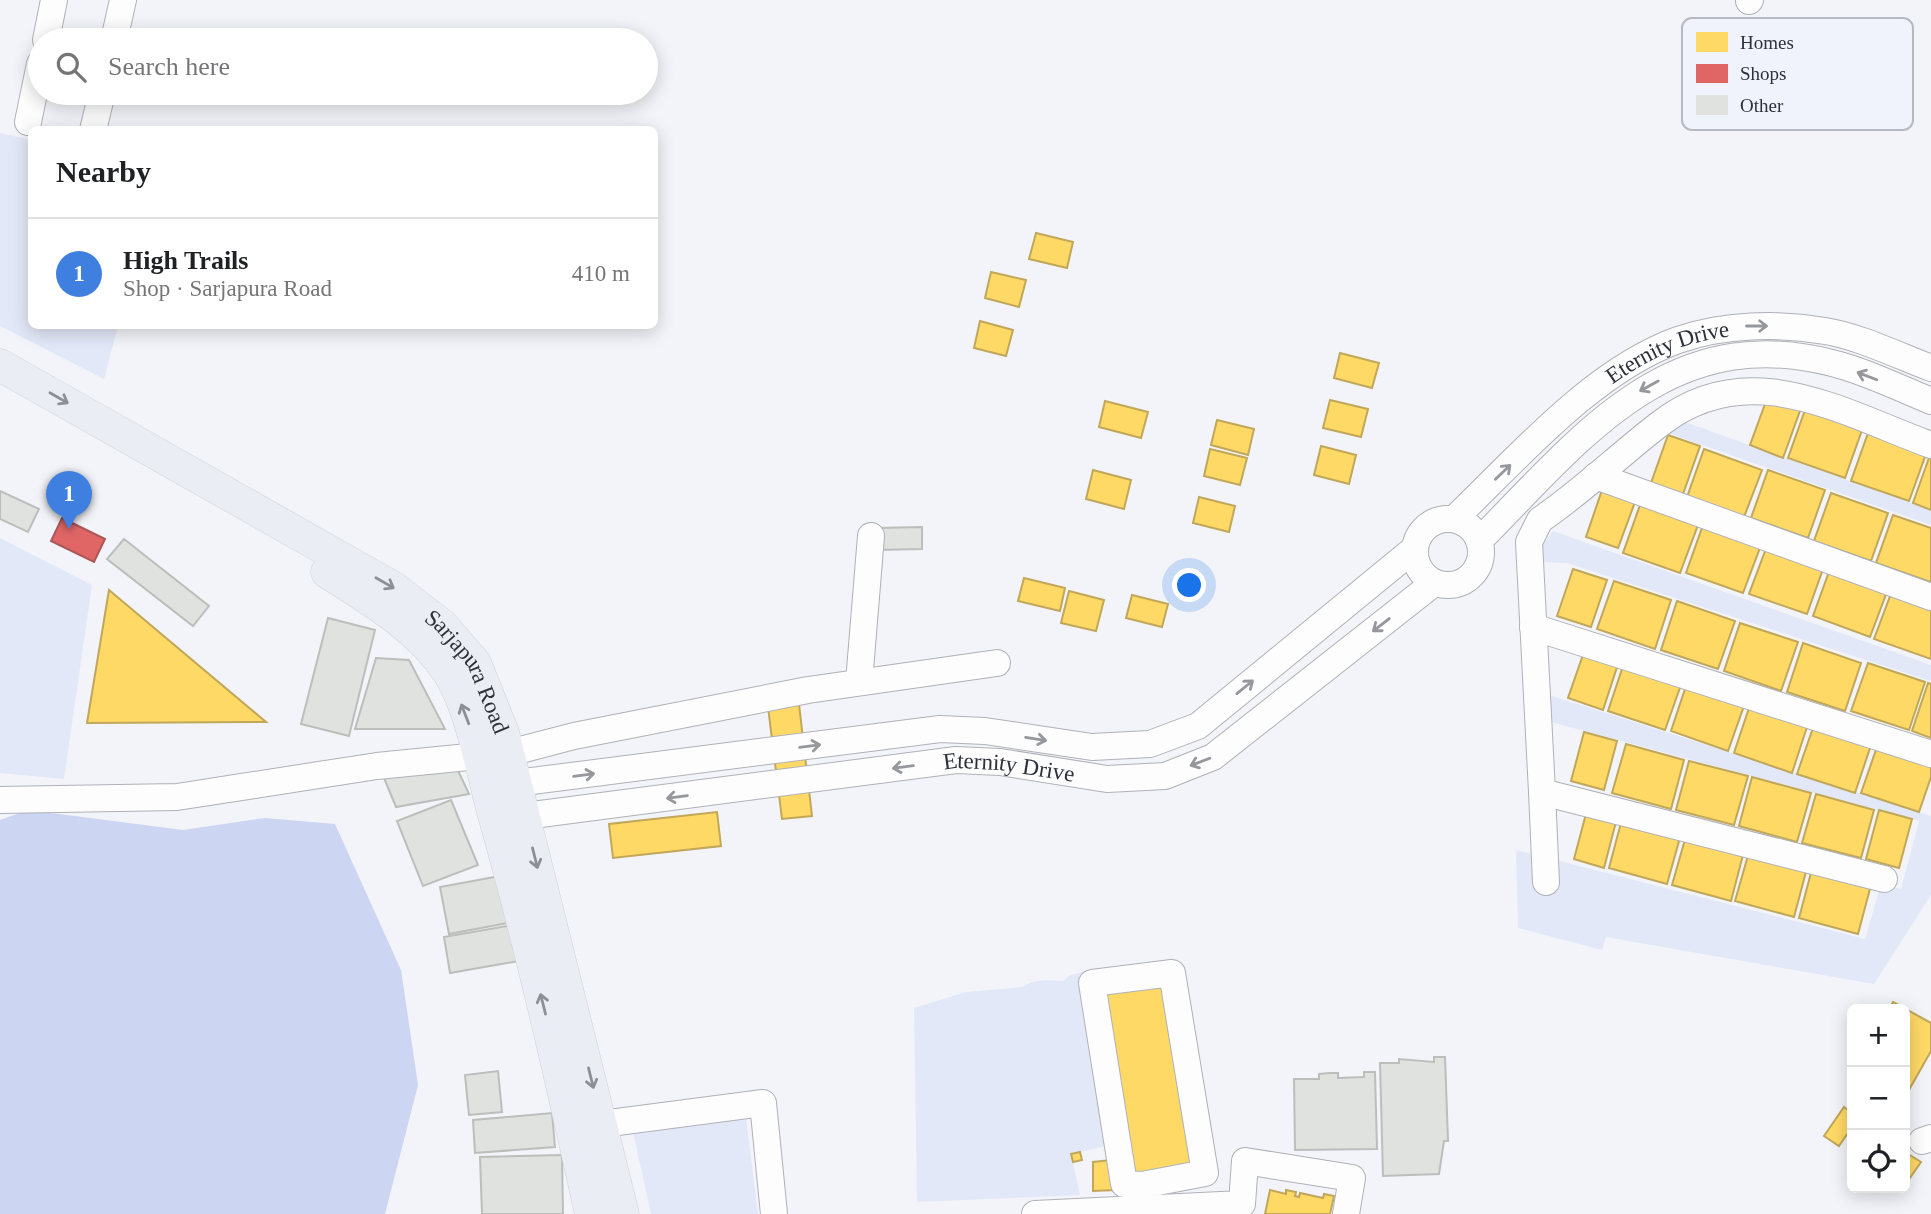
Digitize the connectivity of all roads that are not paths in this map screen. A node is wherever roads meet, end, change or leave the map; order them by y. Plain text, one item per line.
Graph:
1 (54, 0) edge
2 (123, 0) edge
3 (48, 28) edge
4 (117, 28) edge
5 (32, 105) edge
6 (99, 105) edge
7 (28, 122) dead end
8 (94, 126) edge
9 (0, 365) edge
10 (1931, 368) edge
11 (0, 390) edge
12 (1931, 401) edge
13 (1931, 445) edge
14 (1596, 475) junction
15 (1454, 519) junction
16 (871, 536) dead end
17 (1479, 541) junction
18 (1414, 548) junction
19 (1434, 583) junction
20 (1931, 597) edge
21 (1532, 627) junction
22 (997, 663) dead end
23 (859, 682) junction
24 (1931, 754) edge
25 (493, 755) junction
26 (516, 783) junction
27 (1542, 792) junction
28 (0, 800) edge
29 (525, 816) junction
30 (1884, 879) dead end
31 (1546, 882) dead end
32 (602, 1124) junction
33 (1167, 1180) junction
34 (1170, 1208) junction
35 (592, 1214) edge
36 (623, 1214) edge
37 (775, 1214) edge
38 (1035, 1214) edge
39 (1346, 1214) edge

1 - 3 street
2 - 4 street
5 - 7 street
6 - 8 street
9 -> 25 main road, Sarjapura Road
15 -> 10 street, Eternity Drive
25 -> 11 main road, Sarjapura Road
12 -> 17 street, Eternity Drive
13 - 14 street
14 - 20 street
14 - 21 street
15 - 17 street
15 - 18 street, Eternity Drive
16 - 23 street
17 - 19 street, Eternity Drive
18 - 19 street
26 -> 18 street, Eternity Drive
19 -> 29 street, Eternity Drive
21 - 24 street
21 - 27 street
22 - 23 street
23 - 25 street
25 - 26 main road, Sarjapura Road
25 - 28 street
35 -> 25 main road, Sarjapura Road
26 - 29 main road, Sarjapura Road
27 - 30 street
27 - 31 street
29 -> 32 main road, Sarjapura Road
32 - 36 main road, Sarjapura Road
32 - 37 street
33 - 33 street
33 - 34 street
34 - 38 street
34 - 39 street

